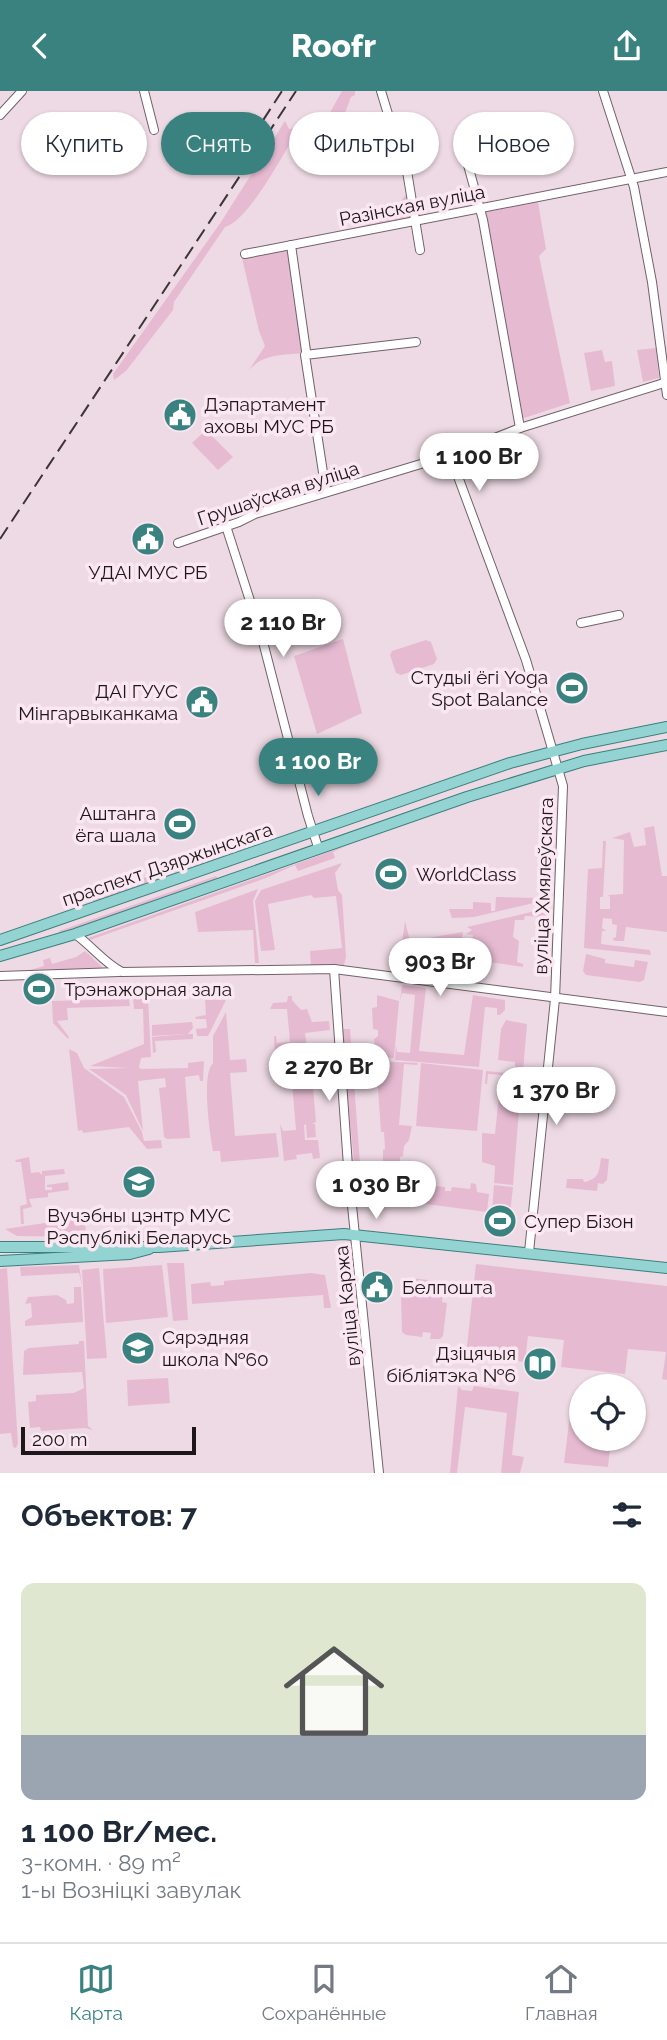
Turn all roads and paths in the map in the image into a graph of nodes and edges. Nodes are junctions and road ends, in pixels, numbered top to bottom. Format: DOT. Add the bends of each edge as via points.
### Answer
graph roads {
  1 [pos="22,91"];
  2 [pos="144,91"];
  3 [pos="381,91"];
  4 [pos="604,91"];
  5 [pos="0,115"];
  6 [pos="154,130"];
  7 [pos="667,172"];
  8 [pos="470,175"];
  9 [pos="632,179"];
  10 [pos="479,208"];
  11 [pos="416,220"];
  12 [pos="291,245"];
  13 [pos="421,250"];
  14 [pos="245,254"];
  15 [pos="416,342"];
  16 [pos="305,353"];
  17 [pos="666,382"];
  18 [pos="667,395"];
  19 [pos="520,428"];
  20 [pos="450,454"];
  21 [pos="326,492"];
  22 [pos="226,526"];
  23 [pos="178,543"];
  24 [pos="619,615"];
  25 [pos="581,623"];
  26 [pos="667,727"];
  27 [pos="667,745"];
  28 [pos="554,751"];
  29 [pos="558,768"];
  30 [pos="313,832"];
  31 [pos="318,847"];
  32 [pos="75,934"];
  33 [pos="0,940"];
  34 [pos="0,956"];
  35 [pos="106,963"];
  36 [pos="334,969"];
  37 [pos="122,972"];
  38 [pos="102,973"];
  39 [pos="0,977"];
  40 [pos="555,999"];
  41 [pos="667,1012"];
  42 [pos="355,1234"];
  43 [pos="159,1247"];
  44 [pos="0,1248"];
  45 [pos="529,1252"];
  46 [pos="0,1261"];
  47 [pos="667,1268"];
  48 [pos="379,1473"];
  1 -- 5 [label="street"];
  2 -- 6 [label="street"];
  3 -- 11 [label="street" via="404,153"];
  4 -- 9 [label="street"];
  7 -- 9 [label="street, Разінская вуліца"];
  8 -- 10 [label="street"];
  9 -- 10 [label="street, Разінская вуліца"];
  9 -- 17 [label="street"];
  10 -- 11 [label="street, Разінская вуліца"];
  10 -- 19 [label="street"];
  11 -- 12 [label="street, Разінская вуліца"];
  11 -- 13 [label="street"];
  12 -- 14 [label="street, Разінская вуліца"];
  12 -- 16 [label="street"];
  15 -- 16 [label="street"];
  16 -- 21 [label="street"];
  17 -- 18 [label="street"];
  17 -- 19 [label="street, Грушаўская вуліца"];
  19 -- 20 [label="street, Грушаўская вуліца"];
  20 -- 21 [label="street, Грушаўская вуліца"];
  20 -- 28 [label="street, вуліца Хмялеўскага" via="526,660"];
  21 -- 22 [label="street, Грушаўская вуліца"];
  22 -- 23 [label="street, Грушаўская вуліца"];
  22 -- 30 [label="street" via="262,638"];
  24 -- 25 [label="street"];
  26 -- 28 [label="main road, праспект Дзяржынскага"];
  27 -- 29 [label="main road, праспект Дзяржынскага"];
  28 -- 29 [label="street, вуліца Хмялеўскага"];
  28 -- 30 [label="main road, праспект Дзяржынскага"];
  29 -- 31 [label="main road, праспект Дзяржынскага"];
  29 -- 40 [label="street, вуліца Хмялеўскага" via="563,786"];
  30 -- 31 [label="street"];
  30 -- 33 [label="main road, праспект Дзяржынскага"];
  31 -- 32 [label="main road, праспект Дзяржынскага"];
  32 -- 34 [label="main road, праспект Дзяржынскага"];
  32 -- 35 [label="street"];
  35 -- 37 [label="street"];
  35 -- 38 [label="street"];
  36 -- 37 [label="street"];
  36 -- 40 [label="street"];
  36 -- 42 [label="street, вуліца Каржа"];
  37 -- 38 [label="street"];
  38 -- 39 [label="street"];
  40 -- 41 [label="street"];
  40 -- 45 [label="street, вуліца Хмялеўскага"];
  42 -- 43 [label="main road"];
  42 -- 45 [label="main road"];
  42 -- 48 [label="street, вуліца Каржа"];
  43 -- 44 [label="main road"];
  43 -- 46 [label="main road" via="130,1254"];
  45 -- 47 [label="main road"];
}
